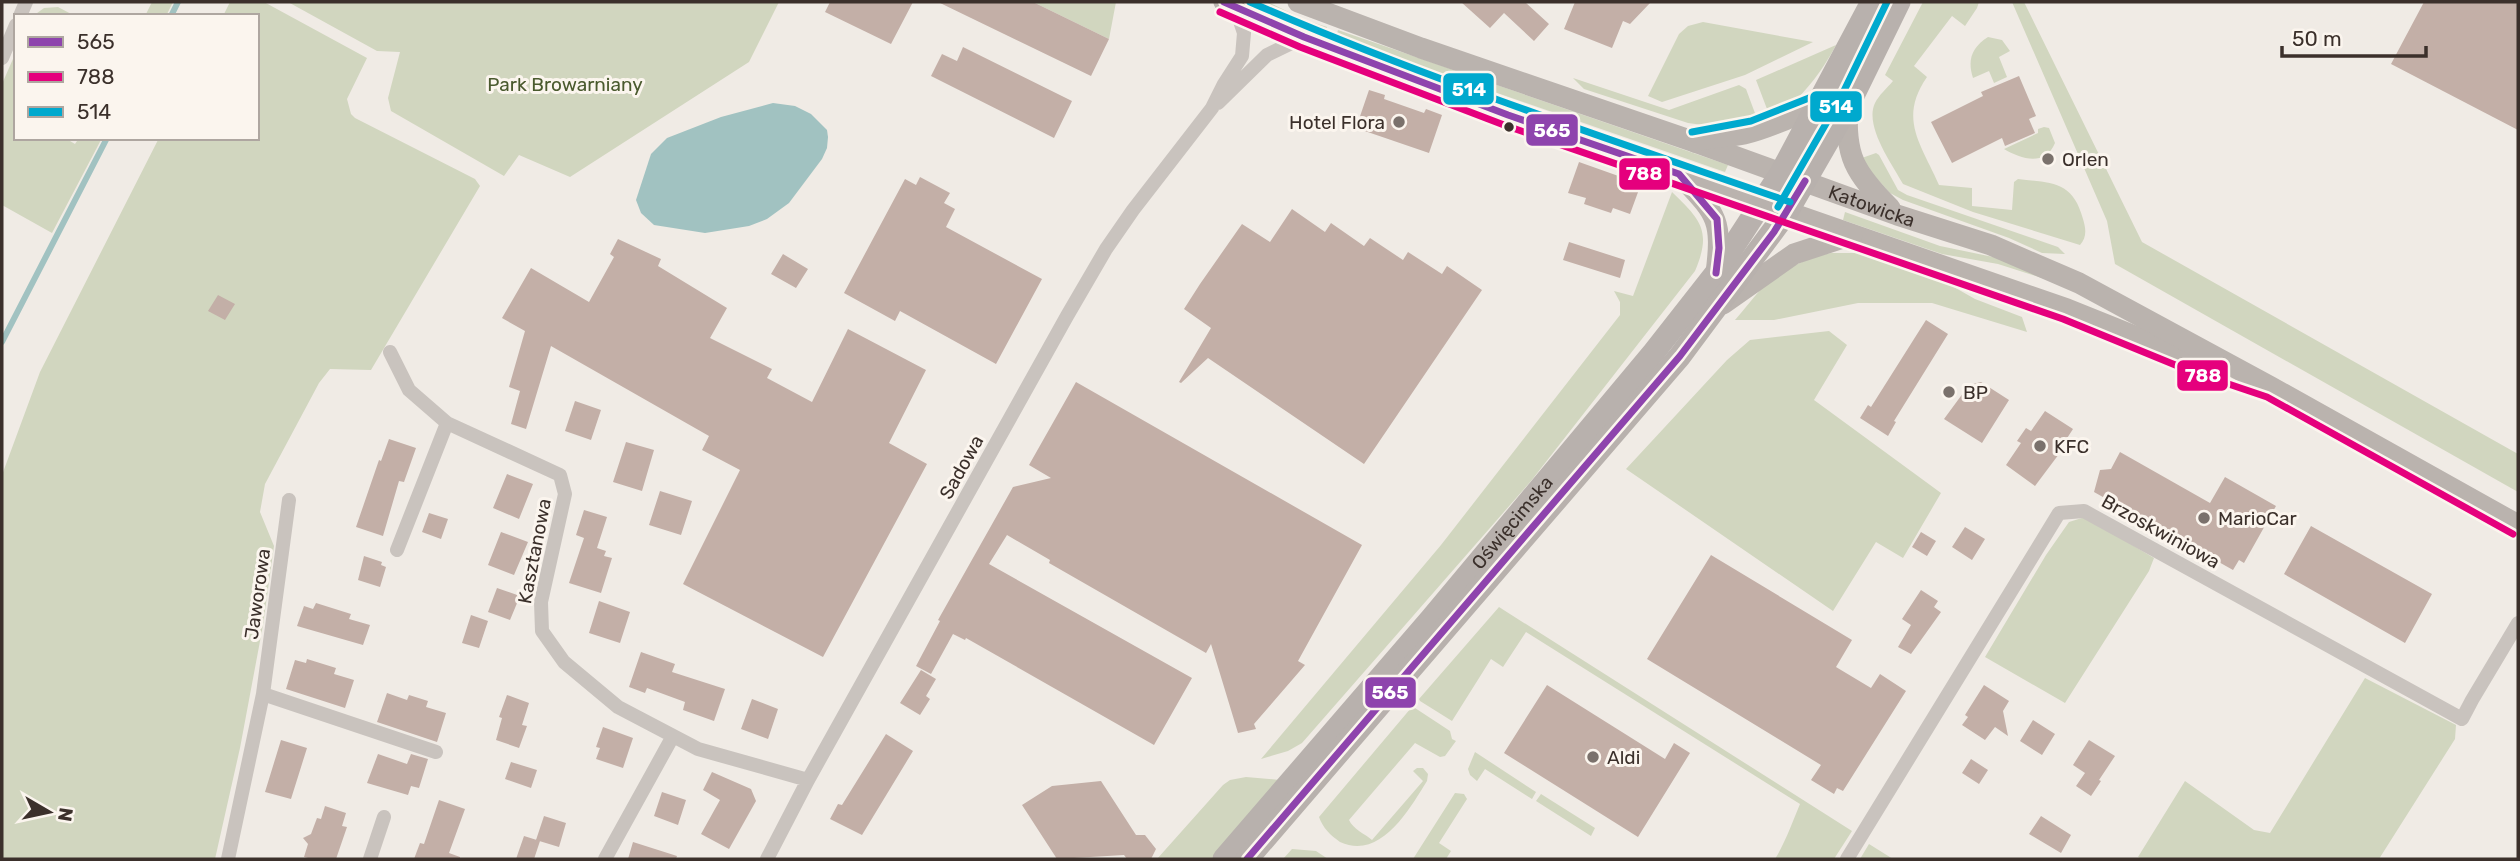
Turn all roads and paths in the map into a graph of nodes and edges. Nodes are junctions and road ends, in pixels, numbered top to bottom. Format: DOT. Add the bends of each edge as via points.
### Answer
graph roads {
  1 [pos="1298,2"];
  2 [pos="1872,2"];
  3 [pos="1899,2"];
  4 [pos="1228,4"];
  5 [pos="14,30"];
  6 [pos="1304,37"];
  7 [pos="2,58"];
  8 [pos="1818,106"];
  9 [pos="1848,106"];
  10 [pos="1212,108"];
  11 [pos="1695,142"];
  12 [pos="1781,173"];
  13 [pos="1679,174"];
  14 [pos="1805,181"];
  15 [pos="1762,203"];
  16 [pos="1787,212"];
  17 [pos="1897,215"];
  18 [pos="1853,236"];
  19 [pos="1716,273"];
  20 [pos="1716,310"];
  21 [pos="390,352"];
  22 [pos="2271,387"];
  23 [pos="447,423"];
  24 [pos="289,500"];
  25 [pos="2518,525"];
  26 [pos="397,550"];
  27 [pos="2518,623"];
  28 [pos="263,694"];
  29 [pos="673,736"];
  30 [pos="436,752"];
  31 [pos="808,780"];
  32 [pos="384,817"];
  33 [pos="228,859"];
  34 [pos="370,859"];
  35 [pos="605,859"];
  36 [pos="767,859"];
  37 [pos="1224,859"];
  38 [pos="1247,859"];
  39 [pos="1847,859"];
  1 -- 11 [label="main road, Katowicka"];
  2 -- 8 [label="main road, Oświęcimska"];
  3 -- 9 [label="main road, Oświęcimska"];
  4 -- 6 [label="main road, Katowicka"];
  4 -- 10 [label="street, Sadowa" via="1239,18 1245,45"];
  5 -- 7 [label="street"];
  6 -- 10 [label="street, Sadowa" via="1267,55"];
  6 -- 13 [label="main road, Katowicka"];
  8 -- 11 [label="main road" via="1768,128"];
  8 -- 12 [label="main road, Oświęcimska"];
  9 -- 14 [label="main road, Oświęcimska"];
  9 -- 17 [label="main road" via="1851,158 1872,190"];
  10 -- 31 [label="street, Sadowa" via="1106,249"];
  11 -- 12 [label="main road, Katowicka"];
  12 -- 14 [label="main road, Katowicka"];
  12 -- 15 [label="main road, Oświęcimska"];
  13 -- 15 [label="main road, Katowicka"];
  13 -- 19 [label="main road" via="1717,219"];
  14 -- 16 [label="main road, Oświęcimska"];
  14 -- 17 [label="main road, Katowicka"];
  15 -- 16 [label="main road, Katowicka"];
  15 -- 19 [label="main road, Oświęcimska"];
  16 -- 18 [label="main road, Katowicka"];
  16 -- 20 [label="main road, Oświęcimska"];
  17 -- 22 [label="main road, Katowicka" via="1991,245 2079,283"];
  18 -- 20 [label="main road" via="1794,254"];
  18 -- 22 [label="main road, Katowicka" via="2067,309 2194,362"];
  19 -- 37 [label="main road, Oświęcimska" via="1439,609"];
  20 -- 38 [label="main road, Oświęcimska"];
  21 -- 23 [label="street, Kasztanowa" via="409,390"];
  22 -- 25 [label="main road, Katowicka"];
  23 -- 26 [label="street"];
  23 -- 29 [label="street, Kasztanowa" via="560,475 565,494 541,603 542,631 564,662 618,707"];
  24 -- 28 [label="street, Jaworowa"];
  27 -- 39 [label="street, Brzoskwiniowa" via="2462,719 2084,511 2059,513"];
  28 -- 30 [label="street"];
  28 -- 33 [label="street, Jaworowa"];
  29 -- 31 [label="street, Kasztanowa" via="698,749"];
  29 -- 35 [label="street"];
  31 -- 36 [label="street, Sadowa"];
  32 -- 34 [label="street"];
}
